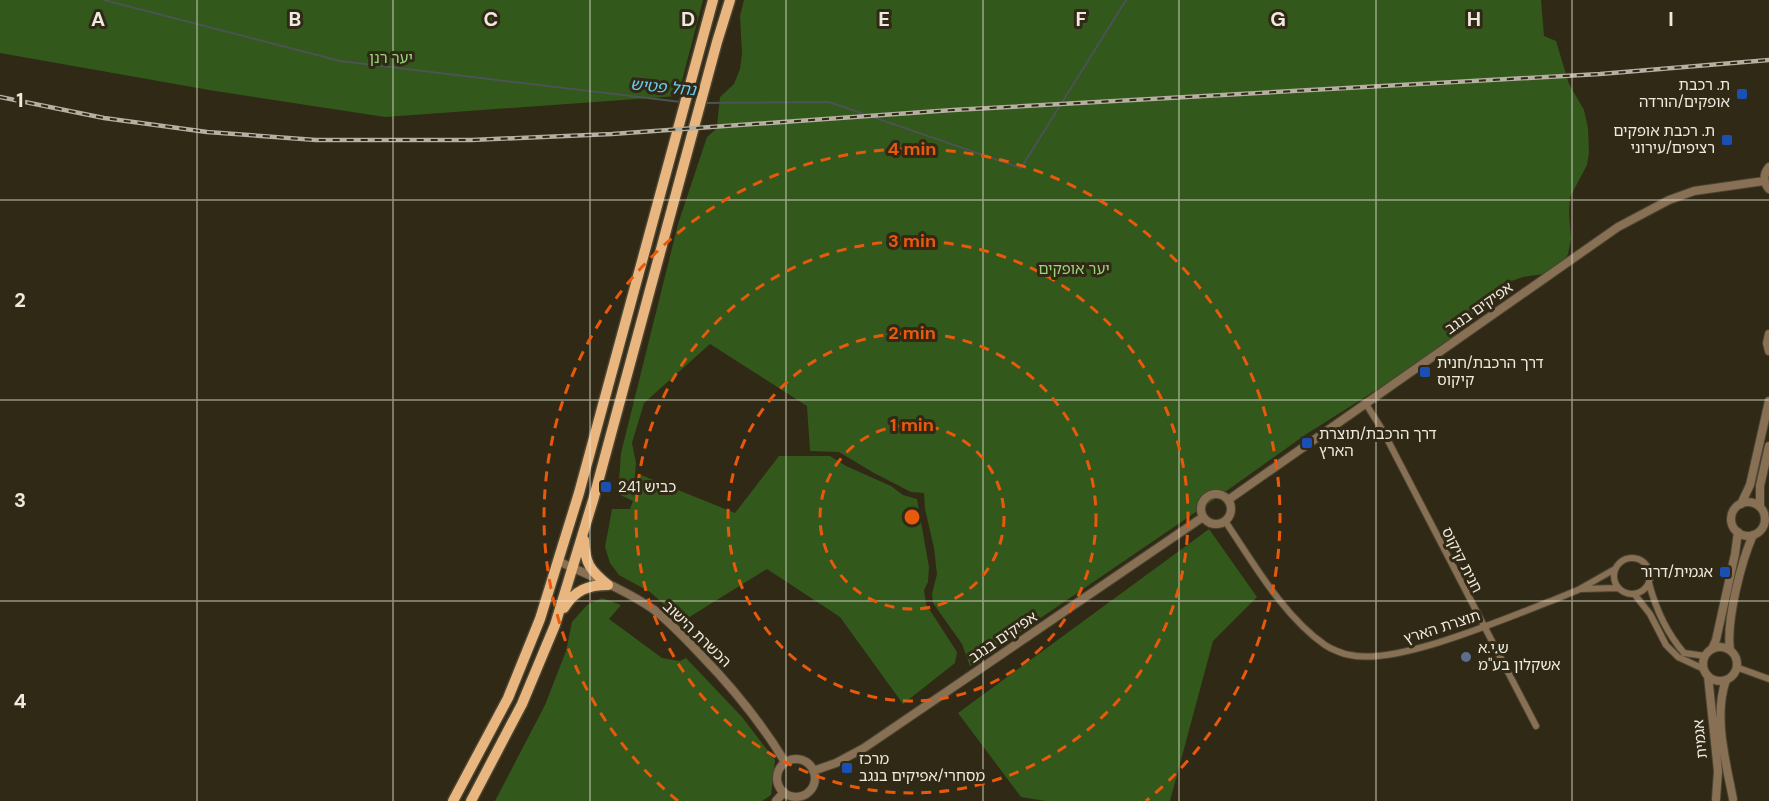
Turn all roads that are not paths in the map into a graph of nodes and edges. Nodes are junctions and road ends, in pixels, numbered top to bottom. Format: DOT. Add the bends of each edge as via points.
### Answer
graph roads {
  1 [pos="713,0"];
  2 [pos="730,0"];
  3 [pos="1769,167"];
  4 [pos="1767,185"];
  5 [pos="1769,334"];
  6 [pos="1769,351"];
  7 [pos="1769,401"];
  8 [pos="1366,404"];
  9 [pos="1769,446"];
  10 [pos="1228,500"];
  11 [pos="1741,504"];
  12 [pos="1760,507"];
  13 [pos="1203,517"];
  14 [pos="1767,520"];
  15 [pos="1225,521"];
  16 [pos="584,532"];
  17 [pos="1738,532"];
  18 [pos="1753,535"];
  19 [pos="558,561"];
  20 [pos="573,568"];
  21 [pos="1616,569"];
  22 [pos="1649,583"];
  23 [pos="608,585"];
  24 [pos="1618,588"];
  25 [pos="1578,590"];
  26 [pos="1635,595"];
  27 [pos="557,618"];
  28 [pos="1483,626"];
  29 [pos="1712,649"];
  30 [pos="1730,650"];
  31 [pos="1705,657"];
  32 [pos="1736,667"];
  33 [pos="1706,673"];
  34 [pos="1726,680"];
  35 [pos="1769,680"];
  36 [pos="1536,726"];
  37 [pos="785,762"];
  38 [pos="813,771"];
  39 [pos="783,792"];
  40 [pos="1715,800"];
  41 [pos="1734,800"];
  42 [pos="453,801"];
  43 [pos="471,801"];
  44 [pos="776,801"];
  1 -- 19 [label="main road"];
  2 -- 16 [label="main road"];
  3 -- 4 [label="street" via="1764,176"];
  4 -- 8 [label="street, אפיקים בנגב" via="1694,191 1618,227"];
  5 -- 6 [label="street"];
  7 -- 11 [label="street" via="1750,485"];
  8 -- 10 [label="street, אפיקים בנגב"];
  8 -- 28 [label="street, חנית קיקוס"];
  9 -- 12 [label="street" via="1760,486"];
  10 -- 13 [label="street" via="1215,494 1205,498 1201,507"];
  10 -- 15 [label="street" via="1230,514"];
  11 -- 12 [label="street" via="1753,502"];
  11 -- 17 [label="street" via="1732,515"];
  12 -- 14 [label="street"];
  13 -- 15 [label="street" via="1213,524"];
  13 -- 38 [label="street, אפיקים בנגב" via="864,748"];
  14 -- 18 [label="street"];
  15 -- 28 [label="street, תוצרת הארץ" via="1295,619 1326,645 1350,656 1406,652"];
  16 -- 20 [label="main road"];
  16 -- 23 [label="main road" via="589,567"];
  17 -- 18 [label="street"];
  17 -- 29 [label="street"];
  18 -- 30 [label="street" via="1744,556 1729,627"];
  19 -- 20 [label="street, הכשרת הישוב"];
  19 -- 42 [label="main road" via="520,669"];
  20 -- 23 [label="street, הכשרת הישוב"];
  20 -- 27 [label="main road"];
  21 -- 22 [label="street" via="1626,559 1638,559 1647,566"];
  21 -- 24 [label="street" via="1613,577"];
  21 -- 25 [label="street, תוצרת הארץ"];
  22 -- 26 [label="street"];
  22 -- 31 [label="street" via="1656,609 1673,641 1684,653"];
  23 -- 27 [label="main road" via="592,585 576,593"];
  23 -- 37 [label="street, הכשרת הישוב" via="654,610 678,631 750,710"];
  24 -- 25 [label="street, תוצרת הארץ"];
  24 -- 26 [label="street"];
  25 -- 28 [label="street, תוצרת הארץ"];
  26 -- 33 [label="street" via="1666,645"];
  27 -- 43 [label="main road" via="522,704"];
  28 -- 36 [label="street, חנית קיקוס"];
  29 -- 30 [label="street"];
  29 -- 31 [label="street"];
  30 -- 32 [label="street"];
  31 -- 33 [label="street"];
  32 -- 34 [label="street"];
  32 -- 35 [label="street"];
  33 -- 34 [label="street" via="1718,681"];
  33 -- 40 [label="street, אגמית" via="1718,771"];
  34 -- 41 [label="street, אגמית" via="1721,716"];
  37 -- 38 [label="street" via="800,760"];
  37 -- 39 [label="street" via="777,778"];
  38 -- 39 [label="street" via="814,782 806,794 796,797"];
  39 -- 44 [label="street"];
  40 -- 41 [label="street" via="1723,796"];
}
